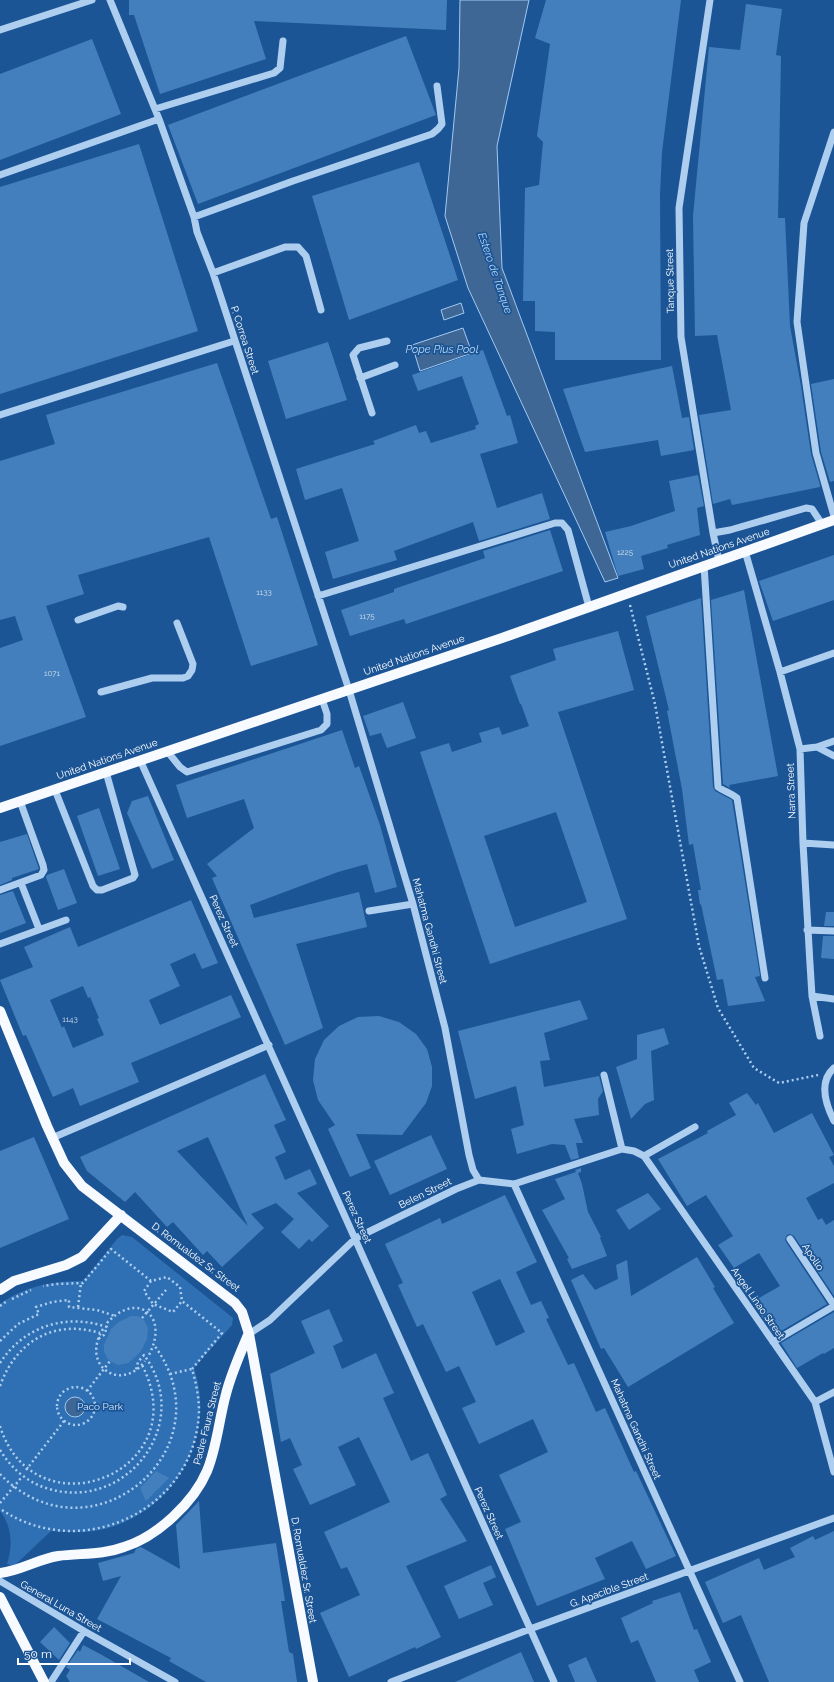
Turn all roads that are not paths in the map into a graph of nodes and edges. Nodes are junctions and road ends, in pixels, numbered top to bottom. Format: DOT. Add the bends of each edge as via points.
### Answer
graph roads {
  1 [pos="92,0"];
  2 [pos="110,0"];
  3 [pos="710,0"];
  4 [pos="0,30"];
  5 [pos="283,42"];
  6 [pos="436,86"];
  7 [pos="155,109"];
  8 [pos="159,119"];
  9 [pos="834,132"];
  10 [pos="0,175"];
  11 [pos="194,218"];
  12 [pos="213,274"];
  13 [pos="321,310"];
  14 [pos="234,341"];
  15 [pos="387,341"];
  16 [pos="395,365"];
  17 [pos="360,378"];
  18 [pos="372,413"];
  19 [pos="0,415"];
  20 [pos="834,516"];
  21 [pos="834,520"];
  22 [pos="822,524"];
  23 [pos="713,533"];
  24 [pos="745,551"];
  25 [pos="719,560"];
  26 [pos="704,566"];
  27 [pos="318,596"];
  28 [pos="123,607"];
  29 [pos="589,607"];
  30 [pos="78,620"];
  31 [pos="177,624"];
  32 [pos="834,653"];
  33 [pos="780,672"];
  34 [pos="349,690"];
  35 [pos="101,692"];
  36 [pos="322,699"];
  37 [pos="834,741"];
  38 [pos="817,748"];
  39 [pos="800,749"];
  40 [pos="167,751"];
  41 [pos="834,756"];
  42 [pos="140,760"];
  43 [pos="106,772"];
  44 [pos="55,790"];
  45 [pos="20,801"];
  46 [pos="0,808"];
  47 [pos="803,842"];
  48 [pos="834,845"];
  49 [pos="21,883"];
  50 [pos="0,890"];
  51 [pos="413,904"];
  52 [pos="369,911"];
  53 [pos="66,920"];
  54 [pos="39,929"];
  55 [pos="808,930"];
  56 [pos="834,931"];
  57 [pos="0,944"];
  58 [pos="765,978"];
  59 [pos="812,996"];
  60 [pos="834,999"];
  61 [pos="0,1011"];
  62 [pos="820,1036"];
  63 [pos="269,1045"];
  64 [pos="834,1068"];
  65 [pos="604,1075"];
  66 [pos="834,1121"];
  67 [pos="696,1127"];
  68 [pos="52,1138"];
  69 [pos="622,1150"];
  70 [pos="644,1156"];
  71 [pos="480,1180"];
  72 [pos="514,1184"];
  73 [pos="121,1215"];
  74 [pos="356,1238"];
  75 [pos="790,1239"];
  76 [pos="0,1290"];
  77 [pos="834,1306"];
  78 [pos="249,1334"];
  79 [pos="773,1342"];
  80 [pos="834,1392"];
  81 [pos="815,1402"];
  82 [pos="834,1472"];
  83 [pos="834,1518"];
  84 [pos="690,1571"];
  85 [pos="0,1573"];
  86 [pos="0,1581"];
  87 [pos="0,1597"];
  88 [pos="530,1629"];
  89 [pos="84,1631"];
  90 [pos="44,1682"];
  91 [pos="50,1682"];
  92 [pos="175,1682"];
  93 [pos="313,1682"];
  94 [pos="391,1682"];
  95 [pos="554,1682"];
  96 [pos="740,1682"];
  1 -- 4 [label="street"];
  2 -- 7 [label="street, P. Correa Street"];
  3 -- 23 [label="street, Tanque Street" via="679,208 681,337"];
  5 -- 7 [label="street" via="280,68 274,73"];
  6 -- 11 [label="street" via="442,124 432,134"];
  7 -- 8 [label="street, P. Correa Street"];
  8 -- 10 [label="street"];
  8 -- 11 [label="street, P. Correa Street"];
  9 -- 20 [label="street" via="804,224 797,322 816,453"];
  11 -- 12 [label="street, P. Correa Street"];
  12 -- 13 [label="street" via="285,247 298,247 306,256"];
  12 -- 14 [label="street, P. Correa Street"];
  14 -- 19 [label="street"];
  14 -- 27 [label="street, P. Correa Street"];
  15 -- 17 [label="street" via="355,351 353,355"];
  16 -- 17 [label="street"];
  17 -- 18 [label="street"];
  21 -- 22 [label="main road, United Nations Avenue"];
  22 -- 23 [label="street" via="812,509 806,508"];
  22 -- 24 [label="main road, United Nations Avenue"];
  23 -- 25 [label="street, Tanque Street"];
  24 -- 25 [label="main road, United Nations Avenue"];
  24 -- 33 [label="street, Narra Street"];
  25 -- 26 [label="main road, United Nations Avenue"];
  26 -- 29 [label="main road, United Nations Avenue"];
  26 -- 58 [label="street" via="718,786 737,798"];
  27 -- 29 [label="street" via="555,523 562,523 568,530"];
  27 -- 34 [label="street, P. Correa Street"];
  28 -- 30 [label="street" via="118,606"];
  29 -- 34 [label="main road, United Nations Avenue"];
  31 -- 35 [label="street" via="193,664 188,676 152,678"];
  32 -- 33 [label="street"];
  33 -- 39 [label="street, Narra Street"];
  34 -- 36 [label="main road, United Nations Avenue"];
  34 -- 51 [label="street, Mahatma Gandhi Street"];
  36 -- 40 [label="main road, United Nations Avenue"];
  36 -- 40 [label="street" via="327,724 321,730 187,772"];
  37 -- 38 [label="street"];
  38 -- 39 [label="street"];
  38 -- 41 [label="street"];
  39 -- 47 [label="street, Narra Street"];
  40 -- 42 [label="main road, United Nations Avenue"];
  42 -- 43 [label="main road, United Nations Avenue"];
  42 -- 63 [label="street, Perez Street"];
  43 -- 44 [label="main road, United Nations Avenue"];
  43 -- 44 [label="street" via="135,875 102,890 97,890 93,886"];
  44 -- 45 [label="main road, United Nations Avenue"];
  45 -- 46 [label="main road, United Nations Avenue"];
  45 -- 49 [label="street" via="44,870 41,875"];
  47 -- 48 [label="street"];
  47 -- 55 [label="street, Narra Street"];
  49 -- 50 [label="street"];
  49 -- 54 [label="street"];
  51 -- 52 [label="street"];
  51 -- 71 [label="street, Mahatma Gandhi Street" via="445,1028 469,1155 473,1170"];
  53 -- 54 [label="street"];
  54 -- 57 [label="street"];
  55 -- 56 [label="street"];
  55 -- 59 [label="street, Narra Street"];
  59 -- 60 [label="street"];
  59 -- 62 [label="street, Narra Street"];
  61 -- 68 [label="main road, D. Romualdez Sr. Street"];
  63 -- 68 [label="street"];
  63 -- 74 [label="street, Perez Street"];
  64 -- 66 [label="street" via="828,1073 825,1082 826,1105"];
  65 -- 69 [label="street"];
  67 -- 70 [label="street"];
  68 -- 73 [label="main road, D. Romualdez Sr. Street" via="64,1163 82,1186"];
  69 -- 70 [label="street" via="634,1151"];
  69 -- 72 [label="street, Belen Street"];
  70 -- 79 [label="street, Angel Linao Street"];
  71 -- 72 [label="street, Belen Street"];
  71 -- 74 [label="street, Belen Street" via="456,1189"];
  72 -- 84 [label="street, Mahatma Gandhi Street"];
  73 -- 76 [label="main road" via="82,1256 66,1266 14,1281"];
  73 -- 78 [label="main road, D. Romualdez Sr. Street" via="235,1303 242,1312"];
  74 -- 78 [label="street, Belen Street" via="270,1320"];
  74 -- 88 [label="street, Perez Street"];
  75 -- 77 [label="street, Apollo"];
  77 -- 79 [label="street"];
  78 -- 85 [label="main road, Padre Faura Street" via="230,1380 207,1472 190,1500 169,1521 148,1536 125,1547 97,1554 57,1556"];
  78 -- 93 [label="main road, D. Romualdez Sr. Street"];
  79 -- 81 [label="street, Angel Linao Street"];
  80 -- 81 [label="street"];
  81 -- 82 [label="street, Angel Linao Street"];
  83 -- 84 [label="street, G. Apacible Street"];
  84 -- 88 [label="street, G. Apacible Street"];
  84 -- 96 [label="street, Mahatma Gandhi Street"];
  86 -- 89 [label="street, General Luna Street"];
  87 -- 90 [label="main road"];
  88 -- 94 [label="street, G. Apacible Street"];
  88 -- 95 [label="street, Perez Street"];
  89 -- 91 [label="street"];
  89 -- 92 [label="street, General Luna Street"];
}
